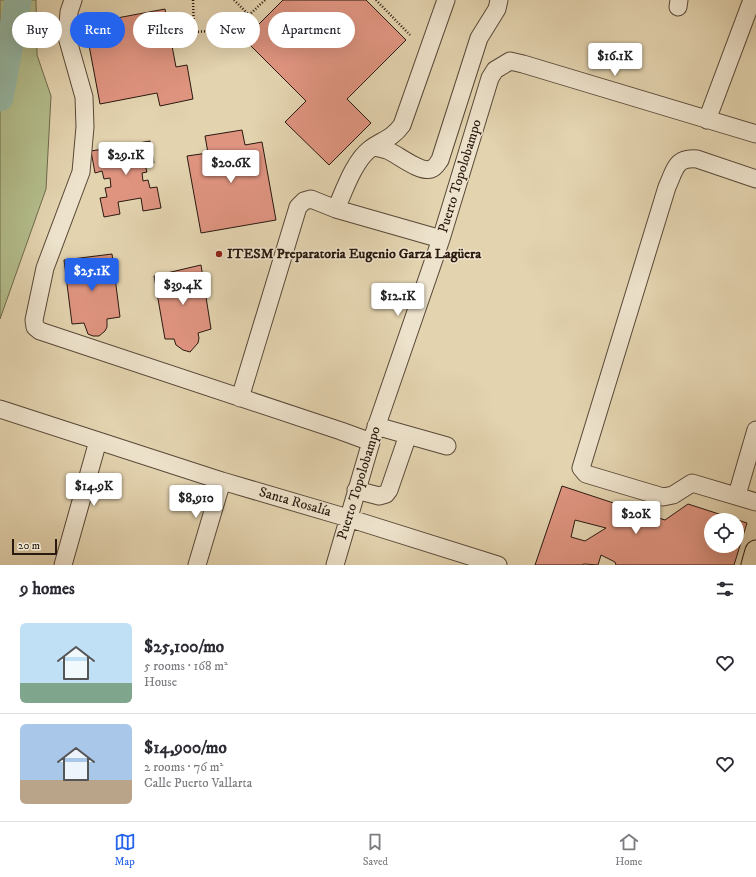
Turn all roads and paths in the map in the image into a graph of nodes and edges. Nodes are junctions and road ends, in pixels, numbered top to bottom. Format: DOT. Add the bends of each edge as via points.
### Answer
graph roads {
  1 [pos="73,0"];
  2 [pos="194,0"];
  3 [pos="234,0"];
  4 [pos="265,0"];
  5 [pos="376,0"];
  6 [pos="446,0"];
  7 [pos="499,0"];
  8 [pos="752,0"];
  9 [pos="246,12"];
  10 [pos="252,12"];
  11 [pos="206,31"];
  12 [pos="410,35"];
  13 [pos="708,120"];
  14 [pos="756,134"];
  15 [pos="375,147"];
  16 [pos="756,179"];
  17 [pos="336,209"];
  18 [pos="441,239"];
  19 [pos="240,398"];
  20 [pos="0,410"];
  21 [pos="376,426"];
  22 [pos="756,430"];
  23 [pos="408,435"];
  24 [pos="98,441"];
  25 [pos="371,442"];
  26 [pos="447,446"];
  27 [pos="222,481"];
  28 [pos="356,490"];
  29 [pos="737,495"];
  30 [pos="756,502"];
  31 [pos="348,518"];
  32 [pos="756,551"];
  33 [pos="477,562"];
  34 [pos="63,565"];
  35 [pos="197,565"];
  36 [pos="335,565"];
  37 [pos="498,565"];
  38 [pos="752,565"];
  1 -- 19 [label="street" via="69,12 67,37 84,97 85,127 80,172 45,268 34,320 35,327 40,331"];
  2 -- 11 [label="path" via="194,32"];
  3 -- 9 [label="path"];
  4 -- 10 [label="path"];
  5 -- 12 [label="path"];
  6 -- 15 [label="street" via="402,125 396,134"];
  7 -- 15 [label="street" via="497,9 479,38 436,166 426,170 388,150"];
  8 -- 13 [label="street"];
  13 -- 14 [label="street, Puerto Topolobampo"];
  13 -- 18 [label="street, Puerto Topolobampo" via="510,61 495,70 490,78"];
  15 -- 17 [label="street" via="369,150 350,176"];
  16 -- 29 [label="street" via="697,160 681,161 677,166 667,187 581,468 586,474 663,497 673,495 692,483"];
  17 -- 18 [label="street"];
  17 -- 19 [label="street" via="311,199 298,207"];
  18 -- 21 [label="street, Puerto Topolobampo"];
  19 -- 25 [label="street"];
  20 -- 24 [label="street, Santa Rosalía"];
  21 -- 23 [label="street"];
  21 -- 25 [label="street, Puerto Topolobampo"];
  22 -- 29 [label="street"];
  23 -- 26 [label="street"];
  23 -- 28 [label="street" via="386,494 380,496"];
  24 -- 27 [label="street, Santa Rosalía"];
  24 -- 34 [label="street"];
  25 -- 28 [label="street, Puerto Topolobampo"];
  27 -- 31 [label="street, Santa Rosalía"];
  27 -- 35 [label="street"];
  28 -- 31 [label="street, Puerto Topolobampo"];
  29 -- 30 [label="street"];
  31 -- 33 [label="street, Santa Rosalía"];
  31 -- 36 [label="street, Puerto Topolobampo"];
  32 -- 38 [label="main road"];
  33 -- 37 [label="street, Santa Rosalía"];
}
